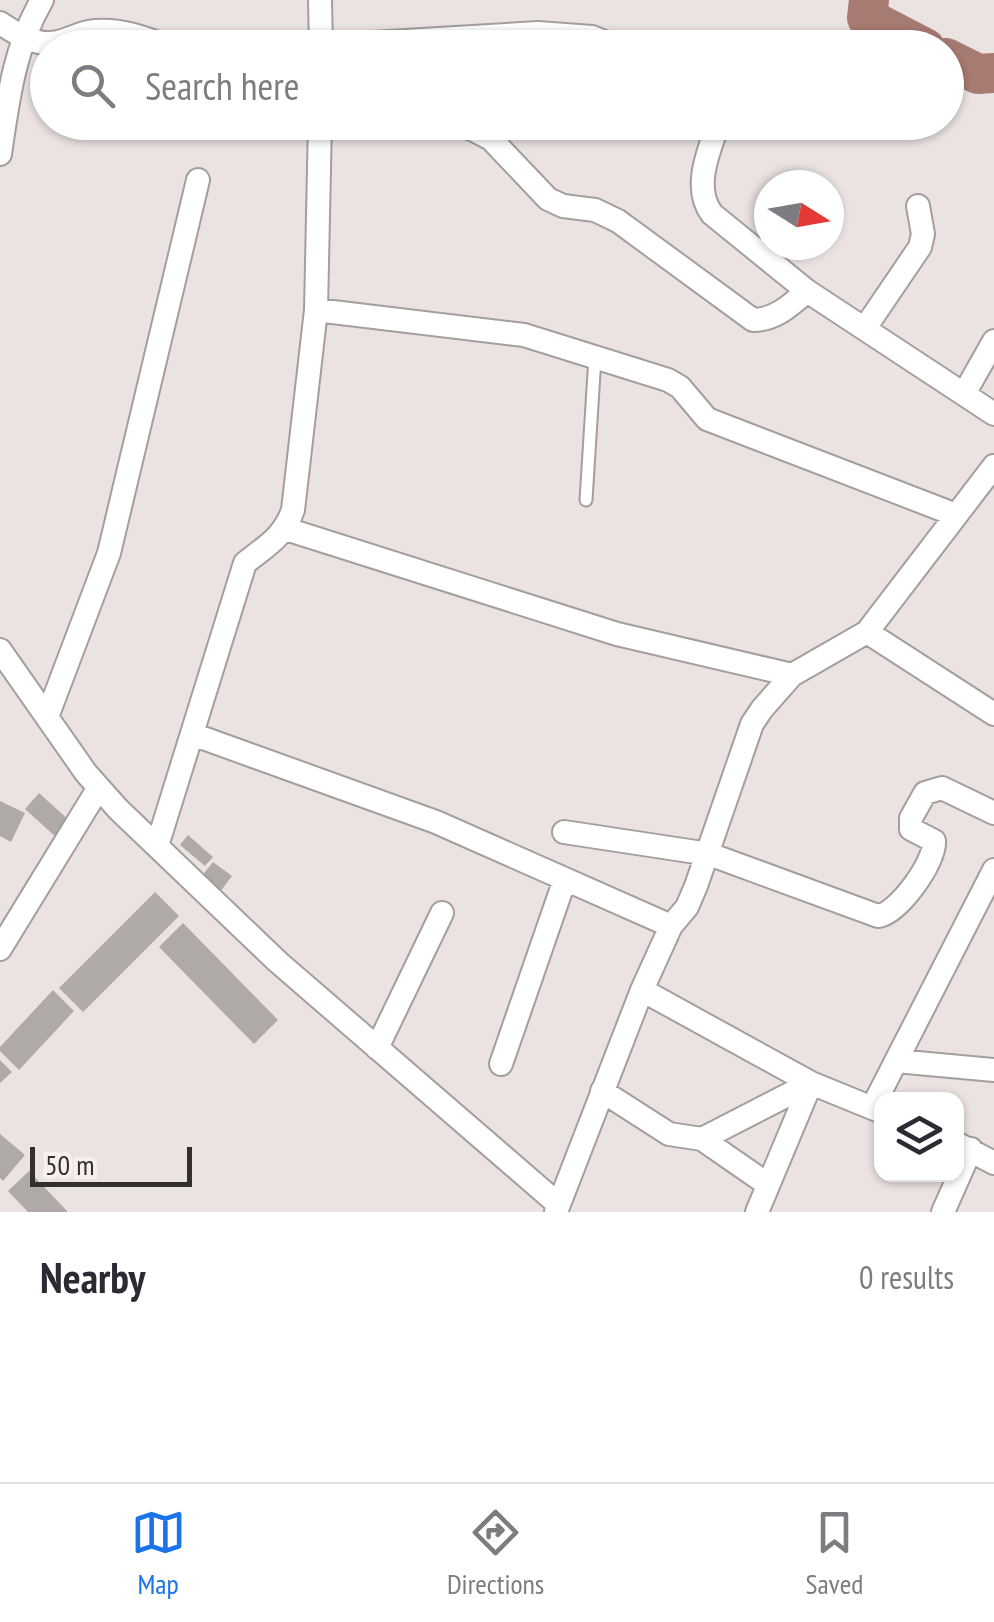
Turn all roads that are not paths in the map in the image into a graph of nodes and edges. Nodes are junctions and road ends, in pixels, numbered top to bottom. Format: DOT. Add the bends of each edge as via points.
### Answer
graph roads {
  1 [pos="42,0"];
  2 [pos="320,0"];
  3 [pos="0,23"];
  4 [pos="321,30"];
  5 [pos="22,38"];
  6 [pos="30,39"];
  7 [pos="5,85"];
  8 [pos="320,140"];
  9 [pos="493,140"];
  10 [pos="713,140"];
  11 [pos="0,154"];
  12 [pos="198,180"];
  13 [pos="918,206"];
  14 [pos="808,291"];
  15 [pos="316,310"];
  16 [pos="865,328"];
  17 [pos="994,341"];
  18 [pos="596,357"];
  19 [pos="964,394"];
  20 [pos="994,414"];
  21 [pos="994,466"];
  22 [pos="586,500"];
  23 [pos="956,515"];
  24 [pos="286,529"];
  25 [pos="868,632"];
  26 [pos="0,650"];
  27 [pos="792,675"];
  28 [pos="994,714"];
  29 [pos="47,717"];
  30 [pos="192,734"];
  31 [pos="98,789"];
  32 [pos="994,813"];
  33 [pos="564,832"];
  34 [pos="156,846"];
  35 [pos="708,854"];
  36 [pos="994,870"];
  37 [pos="566,879"];
  38 [pos="442,913"];
  39 [pos="671,926"];
  40 [pos="0,950"];
  41 [pos="642,990"];
  42 [pos="377,1048"];
  43 [pos="896,1061"];
  44 [pos="501,1064"];
  45 [pos="994,1070"];
  46 [pos="811,1083"];
  47 [pos="602,1091"];
  48 [pos="884,1092"];
  49 [pos="874,1109"];
  50 [pos="702,1139"];
  51 [pos="964,1146"];
  52 [pos="994,1162"];
  53 [pos="953,1182"];
  54 [pos="767,1184"];
  55 [pos="557,1208"];
  56 [pos="757,1212"];
  57 [pos="943,1212"];
  1 -- 5 [label="street"];
  2 -- 4 [label="street"];
  3 -- 5 [label="street"];
  5 -- 6 [label="street"];
  5 -- 7 [label="street"];
  7 -- 11 [label="street"];
  8 -- 15 [label="street"];
  9 -- 14 [label="street" via="548,199 618,221 753,320 766,320"];
  10 -- 14 [label="street" via="704,164 705,205"];
  12 -- 29 [label="street" via="109,553"];
  13 -- 16 [label="street" via="920,247"];
  14 -- 16 [label="street"];
  15 -- 18 [label="street" via="524,335"];
  15 -- 24 [label="street"];
  16 -- 19 [label="street"];
  17 -- 19 [label="street"];
  18 -- 22 [label="lane"];
  18 -- 23 [label="street" via="668,380 707,419"];
  19 -- 20 [label="street"];
  21 -- 23 [label="street"];
  23 -- 25 [label="street"];
  24 -- 27 [label="street" via="617,634"];
  24 -- 30 [label="street" via="244,564"];
  25 -- 27 [label="street"];
  25 -- 28 [label="street"];
  26 -- 29 [label="street"];
  27 -- 35 [label="street" via="752,724"];
  29 -- 31 [label="street"];
  30 -- 34 [label="street"];
  30 -- 37 [label="street" via="436,822"];
  31 -- 34 [label="street"];
  31 -- 40 [label="street"];
  32 -- 35 [label="street" via="942,788 926,793 911,829 934,841 934,856 888,915"];
  33 -- 35 [label="street"];
  34 -- 42 [label="street"];
  35 -- 39 [label="street"];
  36 -- 43 [label="street"];
  37 -- 39 [label="street"];
  37 -- 44 [label="street"];
  38 -- 42 [label="street"];
  39 -- 41 [label="street"];
  41 -- 46 [label="street"];
  41 -- 47 [label="street"];
  42 -- 55 [label="street"];
  43 -- 45 [label="street"];
  43 -- 48 [label="street"];
  46 -- 49 [label="street"];
  46 -- 50 [label="street"];
  46 -- 54 [label="street"];
  47 -- 50 [label="street" via="669,1134"];
  47 -- 55 [label="street"];
  50 -- 54 [label="street"];
  51 -- 52 [label="street"];
  53 -- 57 [label="street"];
  54 -- 56 [label="street"];
}
